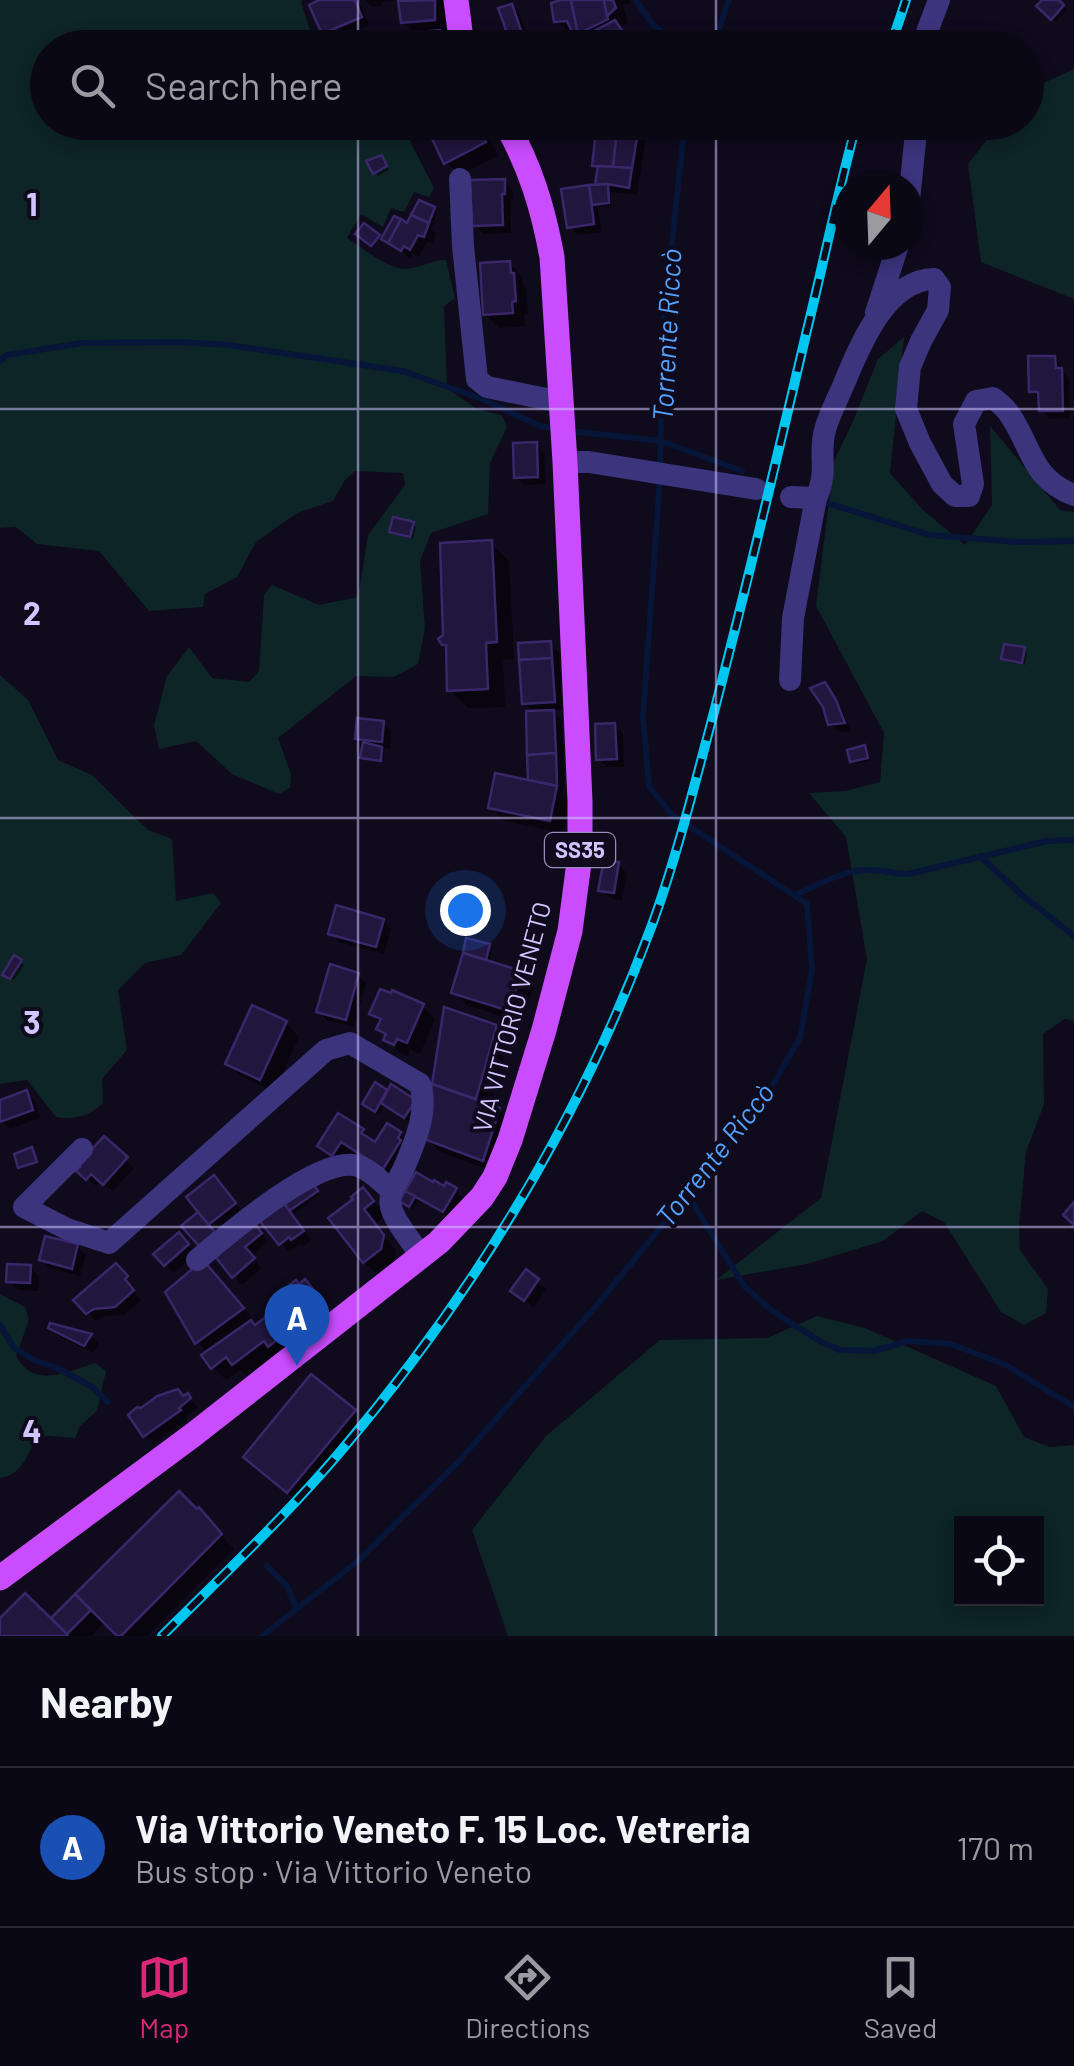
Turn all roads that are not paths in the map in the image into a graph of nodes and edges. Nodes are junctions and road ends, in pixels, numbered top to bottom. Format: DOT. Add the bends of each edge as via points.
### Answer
graph roads {
  1 [pos="456,0"];
  2 [pos="939,0"];
  3 [pos="460,30"];
  4 [pos="928,30"];
  5 [pos="514,140"];
  6 [pos="914,140"];
  7 [pos="912,170"];
  8 [pos="460,179"];
  9 [pos="893,260"];
  10 [pos="874,319"];
  11 [pos="561,402"];
  12 [pos="577,462"];
  13 [pos="756,489"];
  14 [pos="1074,495"];
  15 [pos="791,497"];
  16 [pos="816,498"];
  17 [pos="790,680"];
  18 [pos="82,1149"];
  19 [pos="392,1191"];
  20 [pos="420,1256"];
  21 [pos="197,1260"];
  22 [pos="0,1578"];
  1 -- 3 [label="main road"];
  2 -- 4 [label="street"];
  5 -- 11 [label="main road, VIA VITTORIO VENETO / SS35" via="547,228"];
  6 -- 7 [label="street"];
  8 -- 11 [label="street" via="477,379"];
  9 -- 10 [label="street"];
  10 -- 14 [label="street" via="922,280 934,279 940,287 938,310 910,368 906,409 942,484 955,496 969,496 973,484 964,424 976,401 993,398 1009,412 1036,468"];
  10 -- 16 [label="street" via="824,433 824,482"];
  11 -- 12 [label="main road, VIA VITTORIO VENETO / SS35"];
  12 -- 13 [label="street"];
  12 -- 20 [label="main road, VIA VITTORIO VENETO / SS35" via="580,855 570,931 495,1177 454,1229"];
  15 -- 16 [label="street"];
  16 -- 17 [label="street" via="793,618"];
  18 -- 19 [label="street" via="24,1207 109,1243 326,1050 350,1043 420,1084 424,1095 421,1122"];
  19 -- 20 [label="street" via="391,1208"];
  19 -- 21 [label="street" via="356,1164 326,1168 256,1210"];
  20 -- 22 [label="main road, VIA VITTORIO VENETO / SS35"];
}
